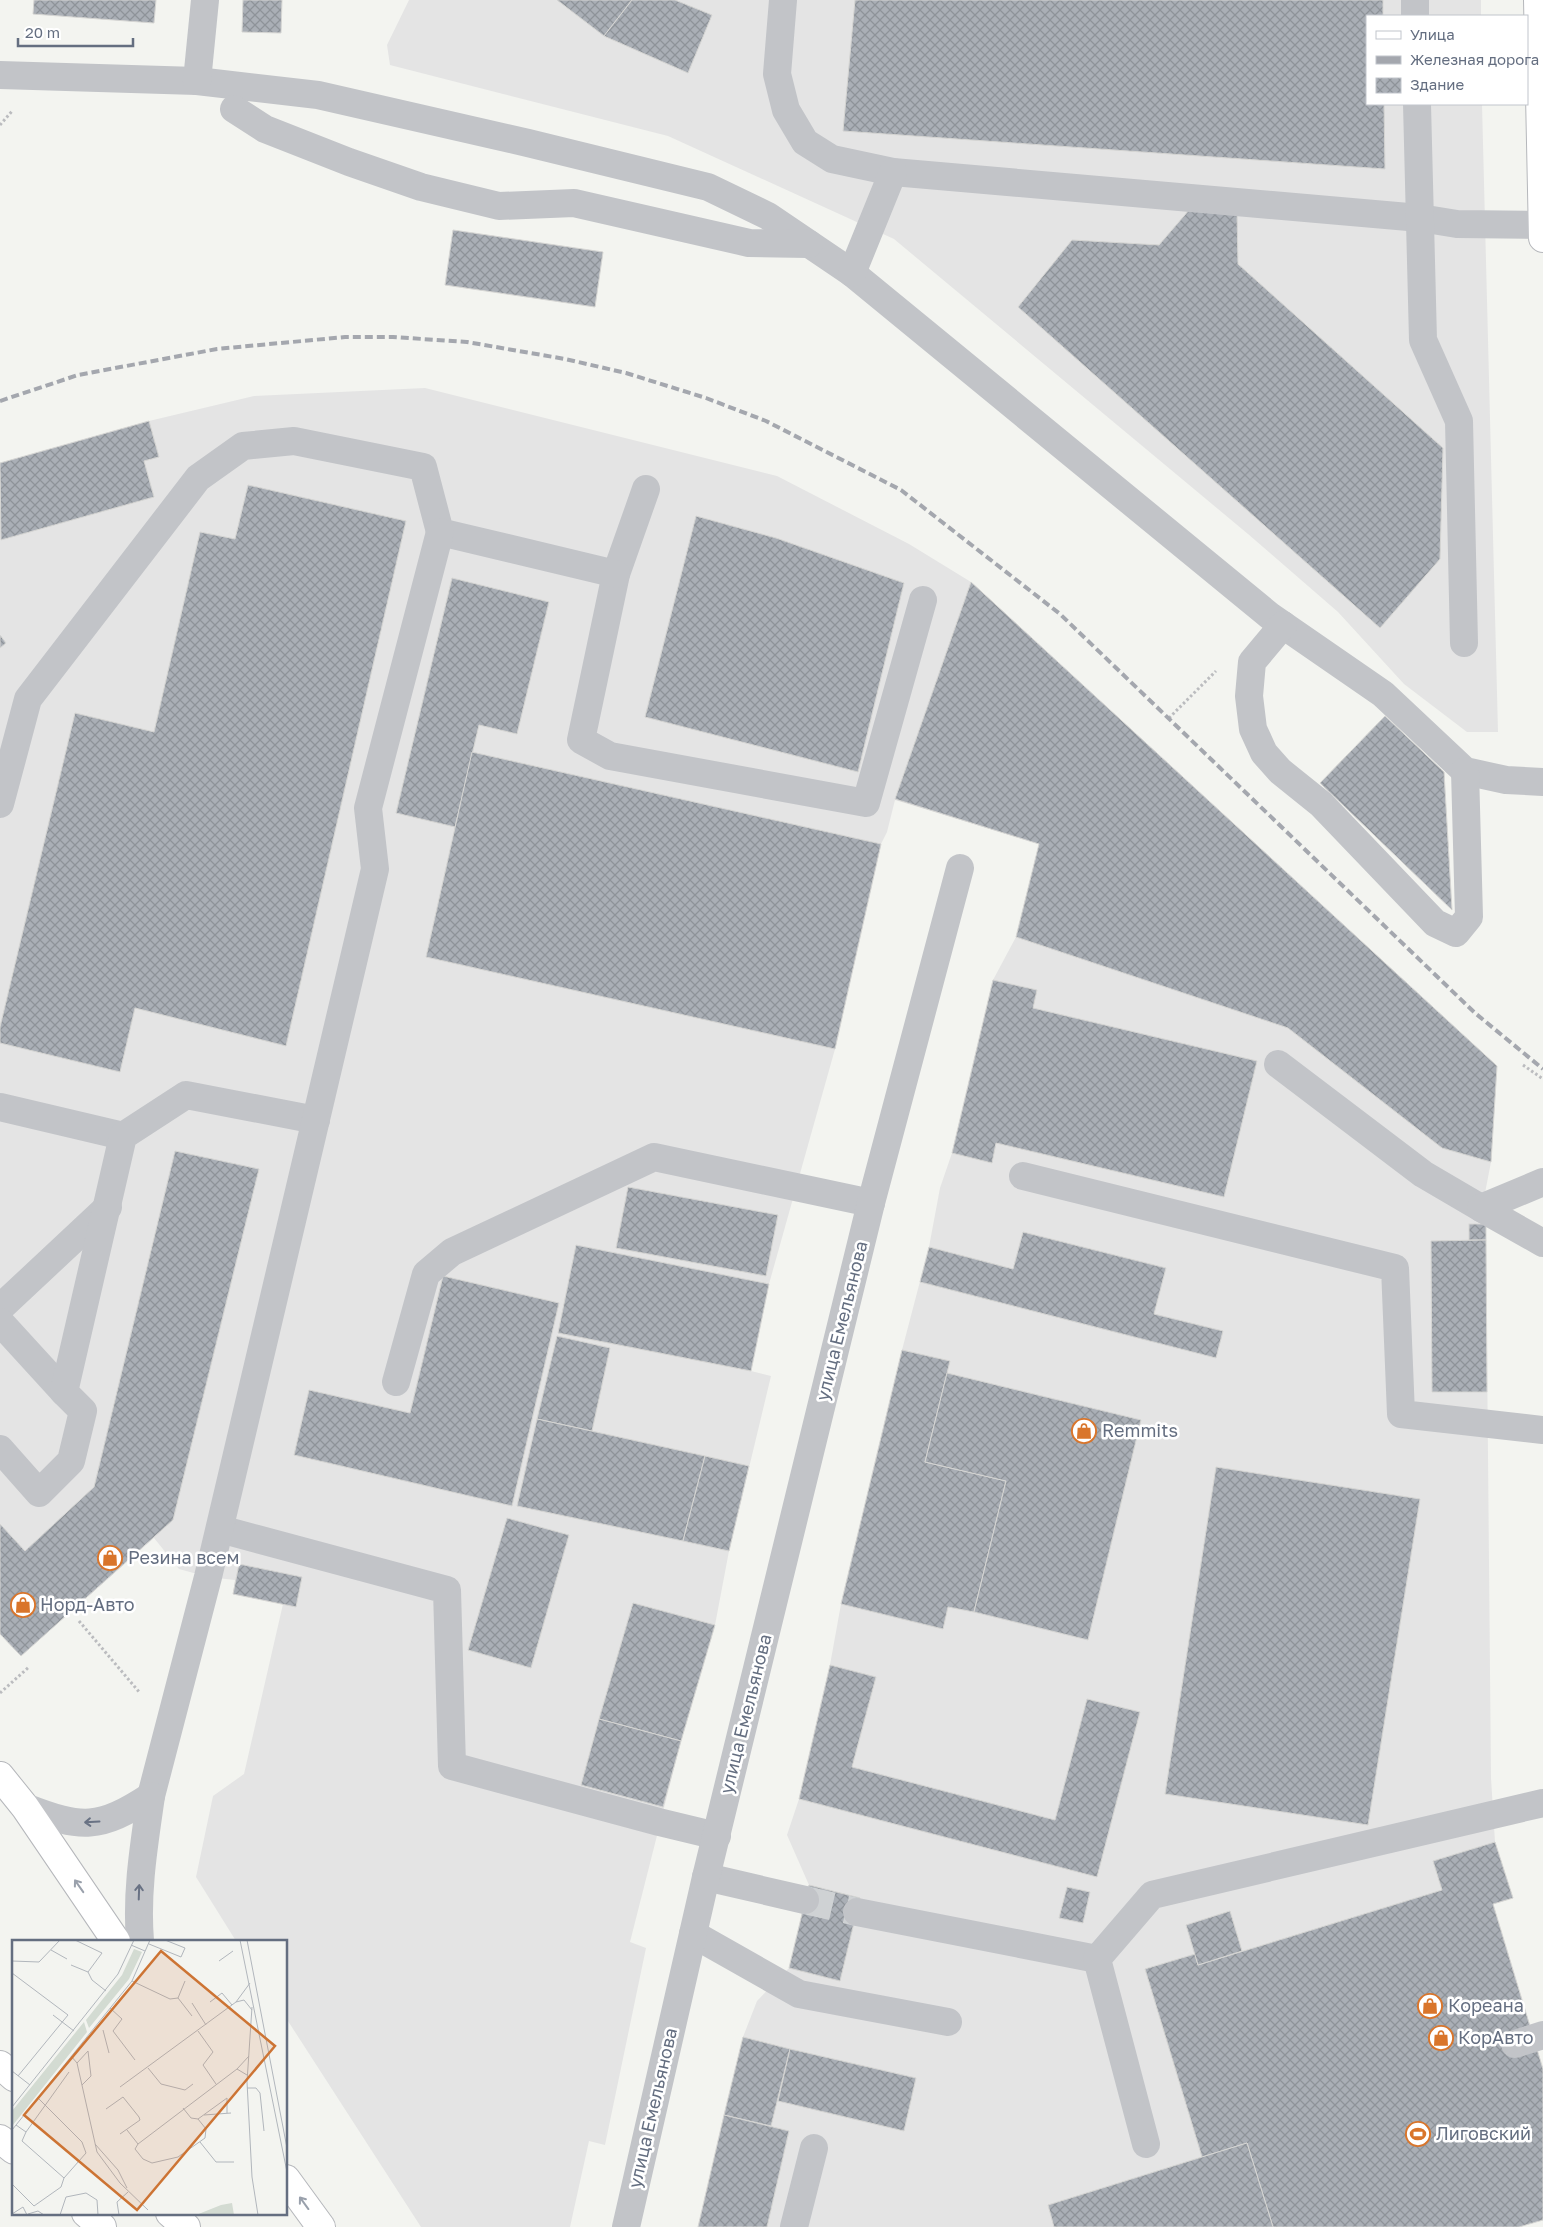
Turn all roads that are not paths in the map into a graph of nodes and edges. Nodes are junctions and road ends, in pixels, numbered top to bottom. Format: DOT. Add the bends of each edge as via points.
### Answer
graph roads {
  1 [pos="205,0"];
  2 [pos="783,0"];
  3 [pos="1414,0"];
  4 [pos="1538,0"];
  5 [pos="1415,15"];
  6 [pos="0,75"];
  7 [pos="198,81"];
  8 [pos="1417,105"];
  9 [pos="234,109"];
  10 [pos="893,172"];
  11 [pos="1420,218"];
  12 [pos="1543,225"];
  13 [pos="1543,238"];
  14 [pos="809,244"];
  15 [pos="852,273"];
  16 [pos="646,489"];
  17 [pos="440,532"];
  18 [pos="616,574"];
  19 [pos="923,600"];
  20 [pos="1283,625"];
  21 [pos="1464,643"];
  22 [pos="1465,771"];
  23 [pos="1543,782"];
  24 [pos="0,804"];
  25 [pos="960,868"];
  26 [pos="1278,1064"];
  27 [pos="0,1107"];
  28 [pos="316,1120"];
  29 [pos="123,1136"];
  30 [pos="1023,1176"];
  31 [pos="1543,1182"];
  32 [pos="871,1203"];
  33 [pos="108,1206"];
  34 [pos="1481,1208"];
  35 [pos="1543,1243"];
  36 [pos="0,1308"];
  37 [pos="0,1322"];
  38 [pos="396,1382"];
  39 [pos="64,1392"];
  40 [pos="1543,1430"];
  41 [pos="0,1450"];
  42 [pos="220,1529"];
  43 [pos="0,1776"];
  44 [pos="151,1796"];
  45 [pos="1543,1803"];
  46 [pos="25,1808"];
  47 [pos="717,1836"];
  48 [pos="706,1877"];
  49 [pos="805,1900"];
  50 [pos="857,1912"];
  51 [pos="693,1934"];
  52 [pos="115,1940"];
  53 [pos="140,1940"];
  54 [pos="1097,1959"];
  55 [pos="948,2022"];
  56 [pos="1543,2035"];
  57 [pos="1515,2044"];
  58 [pos="0,2065"];
  59 [pos="12,2075"];
  60 [pos="0,2138"];
  61 [pos="1146,2144"];
  62 [pos="12,2148"];
  63 [pos="814,2148"];
  64 [pos="288,2182"];
  65 [pos="87,2214"];
  66 [pos="171,2214"];
  67 [pos="102,2227"];
  68 [pos="186,2227"];
  69 [pos="321,2227"];
  70 [pos="626,2227"];
  71 [pos="794,2227"];
  1 -- 7 [label="street"];
  2 -- 10 [label="street" via="777,74 786,110 805,142 832,159"];
  3 -- 5 [label="street"];
  4 -- 12 [label="main road"];
  6 -- 7 [label="street"];
  7 -- 14 [label="street" via="318,95 708,187 768,216"];
  8 -- 11 [label="street"];
  9 -- 14 [label="street" via="265,129 349,162 421,187 499,206 574,203 749,243"];
  10 -- 11 [label="street"];
  10 -- 15 [label="street"];
  11 -- 12 [label="street" via="1456,224"];
  11 -- 21 [label="street" via="1423,340 1459,422"];
  12 -- 13 [label="main road"];
  14 -- 15 [label="street"];
  15 -- 20 [label="street"];
  16 -- 18 [label="street"];
  17 -- 18 [label="street"];
  17 -- 24 [label="street" via="423,467 294,440 242,446 198,478 28,699"];
  17 -- 28 [label="street" via="368,808 375,869"];
  18 -- 19 [label="street" via="581,740 610,756 866,803"];
  20 -- 22 [label="street" via="1383,694"];
  20 -- 22 [label="street" via="1252,662 1249,696 1253,729 1264,754 1322,804 1435,923 1456,933 1469,918"];
  22 -- 23 [label="street" via="1506,780"];
  25 -- 32 [label="street, улица Емельянова"];
  26 -- 34 [label="street" via="1423,1174"];
  27 -- 29 [label="street"];
  28 -- 29 [label="street" via="186,1095"];
  28 -- 42 [label="street"];
  29 -- 33 [label="street"];
  30 -- 40 [label="street" via="1395,1268 1401,1414"];
  31 -- 34 [label="street"];
  32 -- 38 [label="street" via="654,1157 452,1252 426,1274"];
  32 -- 47 [label="street, улица Емельянова"];
  33 -- 36 [label="street"];
  33 -- 39 [label="street"];
  34 -- 35 [label="street"];
  37 -- 39 [label="street"];
  39 -- 41 [label="street" via="83,1410 71,1462 39,1493"];
  42 -- 44 [label="street"];
  42 -- 47 [label="street" via="447,1590 452,1766"];
  43 -- 46 [label="main road"];
  44 -- 46 [label="street, one-way" via="123,1814 96,1823 56,1819"];
  53 -- 44 [label="street, one-way" via="139,1875"];
  45 -- 54 [label="street" via="1152,1895"];
  52 -- 46 [label="main road, one-way"];
  47 -- 48 [label="street, улица Емельянова"];
  48 -- 49 [label="street"];
  48 -- 51 [label="street, улица Емельянова"];
  50 -- 54 [label="street"];
  51 -- 55 [label="street" via="799,1994"];
  51 -- 70 [label="street, улица Емельянова"];
  54 -- 61 [label="street"];
  56 -- 57 [label="street"];
  58 -- 59 [label="main road"];
  60 -- 62 [label="main road"];
  63 -- 71 [label="street"];
  69 -- 64 [label="main road, one-way"];
  65 -- 67 [label="main road"];
  66 -- 68 [label="main road"];
}
